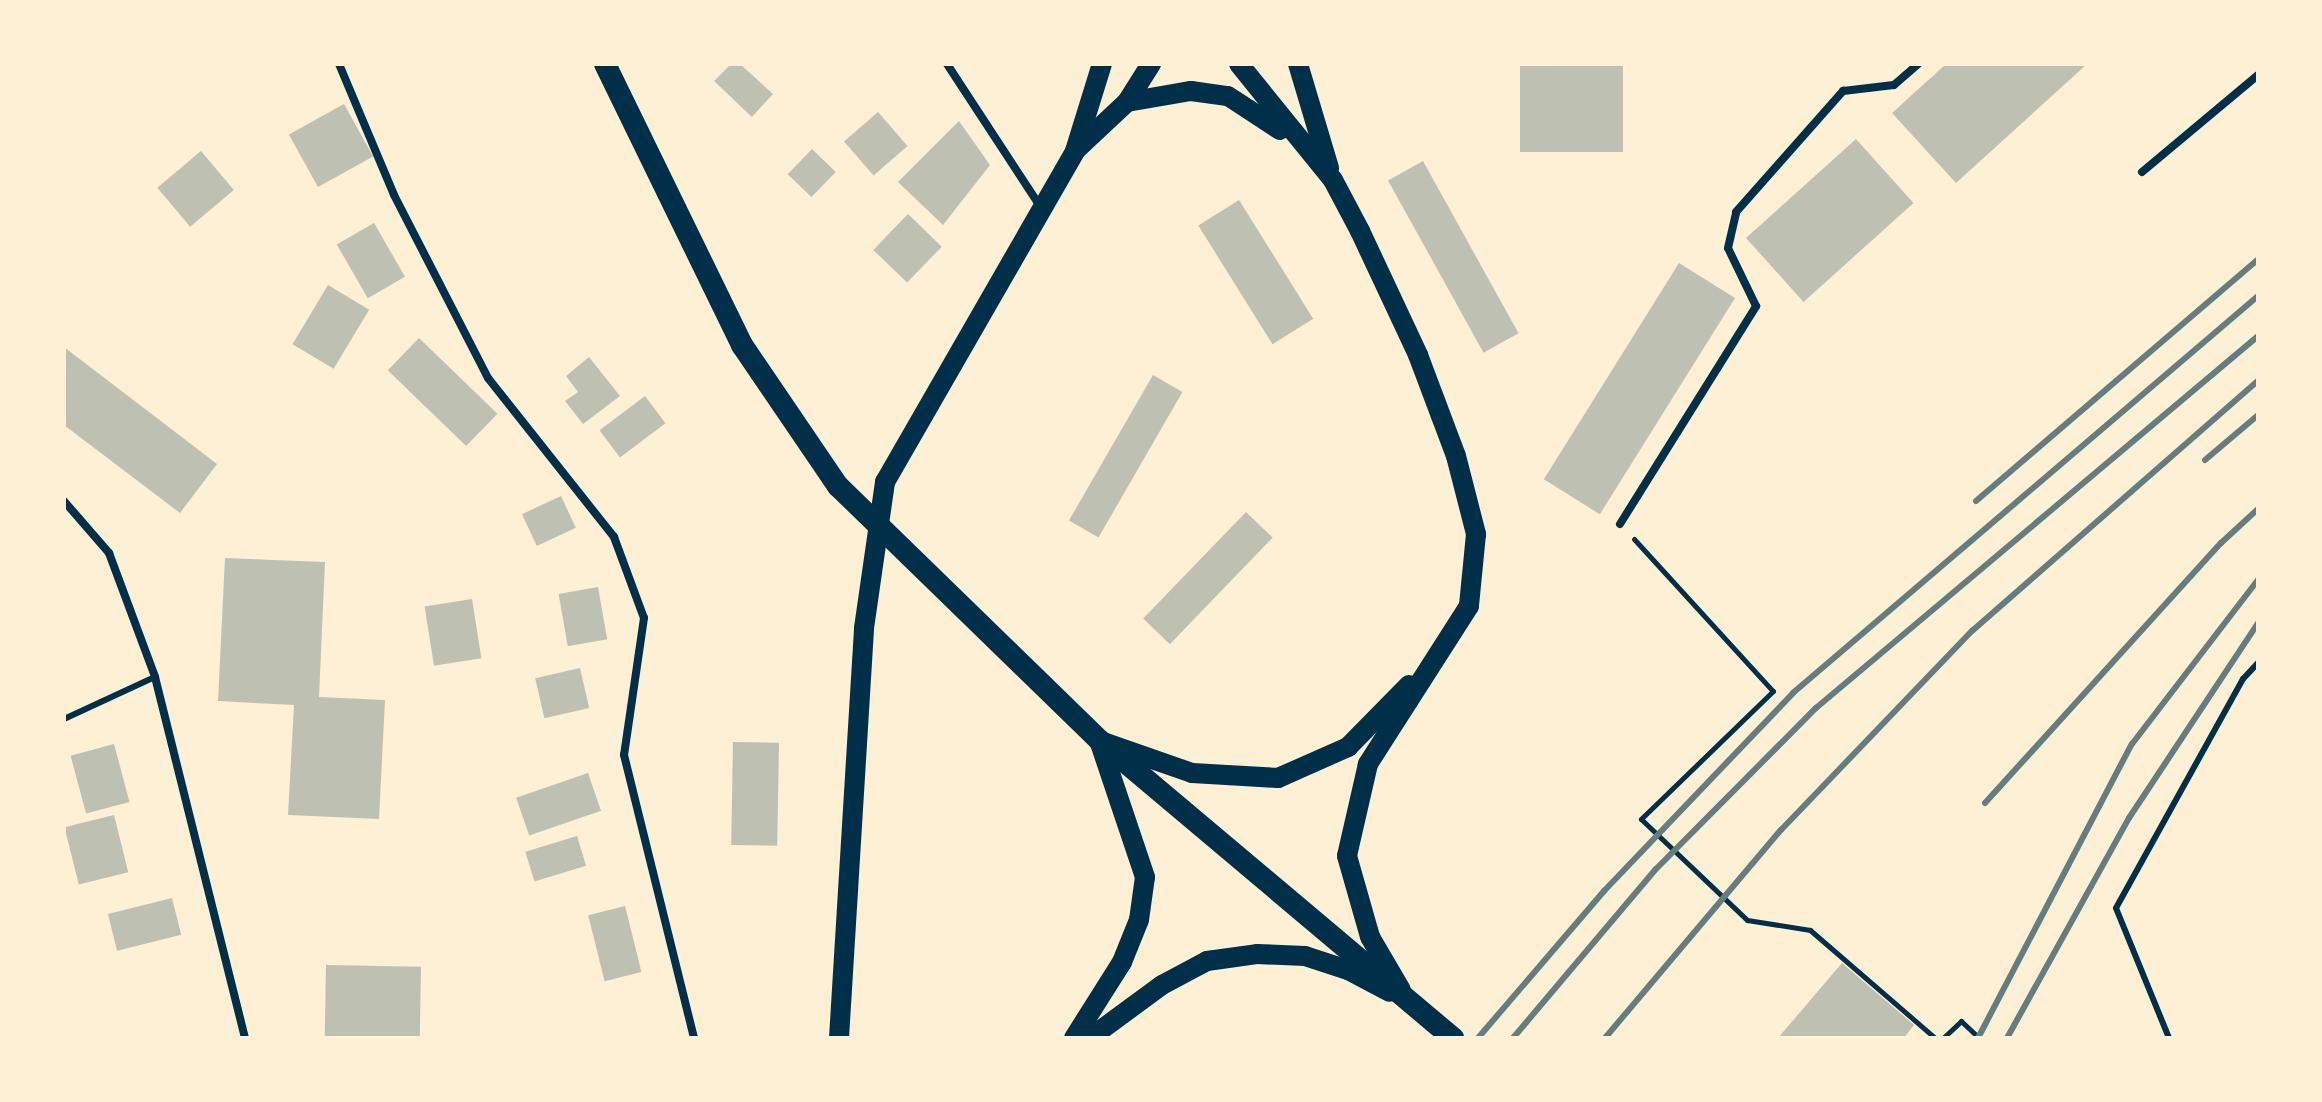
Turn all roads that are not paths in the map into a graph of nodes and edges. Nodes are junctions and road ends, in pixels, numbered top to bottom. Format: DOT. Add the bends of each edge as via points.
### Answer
graph roads {
  1 [pos="339,64"];
  2 [pos="605,64"];
  3 [pos="947,64"];
  4 [pos="1102,64"];
  5 [pos="1151,64"];
  6 [pos="1239,64"];
  7 [pos="1298,64"];
  8 [pos="1918,64"];
  9 [pos="2258,75"];
  10 [pos="1127,102"];
  11 [pos="1075,151"];
  12 [pos="2142,172"];
  13 [pos="1333,180"];
  14 [pos="1043,210"];
  15 [pos="64,501"];
  16 [pos="1620,524"];
  17 [pos="1441,652"];
  18 [pos="2258,663"];
  19 [pos="155,677"];
  20 [pos="64,719"];
  21 [pos="1099,740"];
  22 [pos="1407,1000"];
  23 [pos="838,1036"];
  24 [pos="245,1038"];
  25 [pos="694,1038"];
  26 [pos="1074,1038"];
  27 [pos="1090,1038"];
  28 [pos="1453,1038"];
  29 [pos="2169,1038"];
  1 -- 25 [label="street" via="394,195 488,378 614,537 644,618 624,755"];
  2 -- 21 [label="highway" via="742,345 838,486"];
  3 -- 14 [label="street"];
  4 -- 11 [label="main road"];
  5 -- 10 [label="main road"];
  6 -- 13 [label="main road"];
  7 -- 13 [label="main road"];
  8 -- 16 [label="street" via="1894,85 1843,91 1736,212 1728,248 1756,306"];
  9 -- 12 [label="street"];
  10 -- 11 [label="main road"];
  10 -- 13 [label="main road" via="1191,91 1228,96 1265,116"];
  11 -- 14 [label="main road"];
  13 -- 17 [label="main road" via="1451,441 1476,534 1469,606"];
  14 -- 23 [label="main road" via="885,482 864,628"];
  15 -- 19 [label="street" via="109,553"];
  17 -- 21 [label="main road" via="1348,747 1278,778 1192,773"];
  17 -- 22 [label="main road" via="1368,764 1347,856 1370,937"];
  18 -- 29 [label="lane" via="2243,679 2116,908"];
  19 -- 20 [label="lane"];
  19 -- 24 [label="street"];
  21 -- 22 [label="highway"];
  21 -- 26 [label="main road" via="1145,877 1139,920 1122,962"];
  22 -- 27 [label="main road" via="1320,961 1257,954 1207,961 1162,985"];
  22 -- 28 [label="highway"];
}
